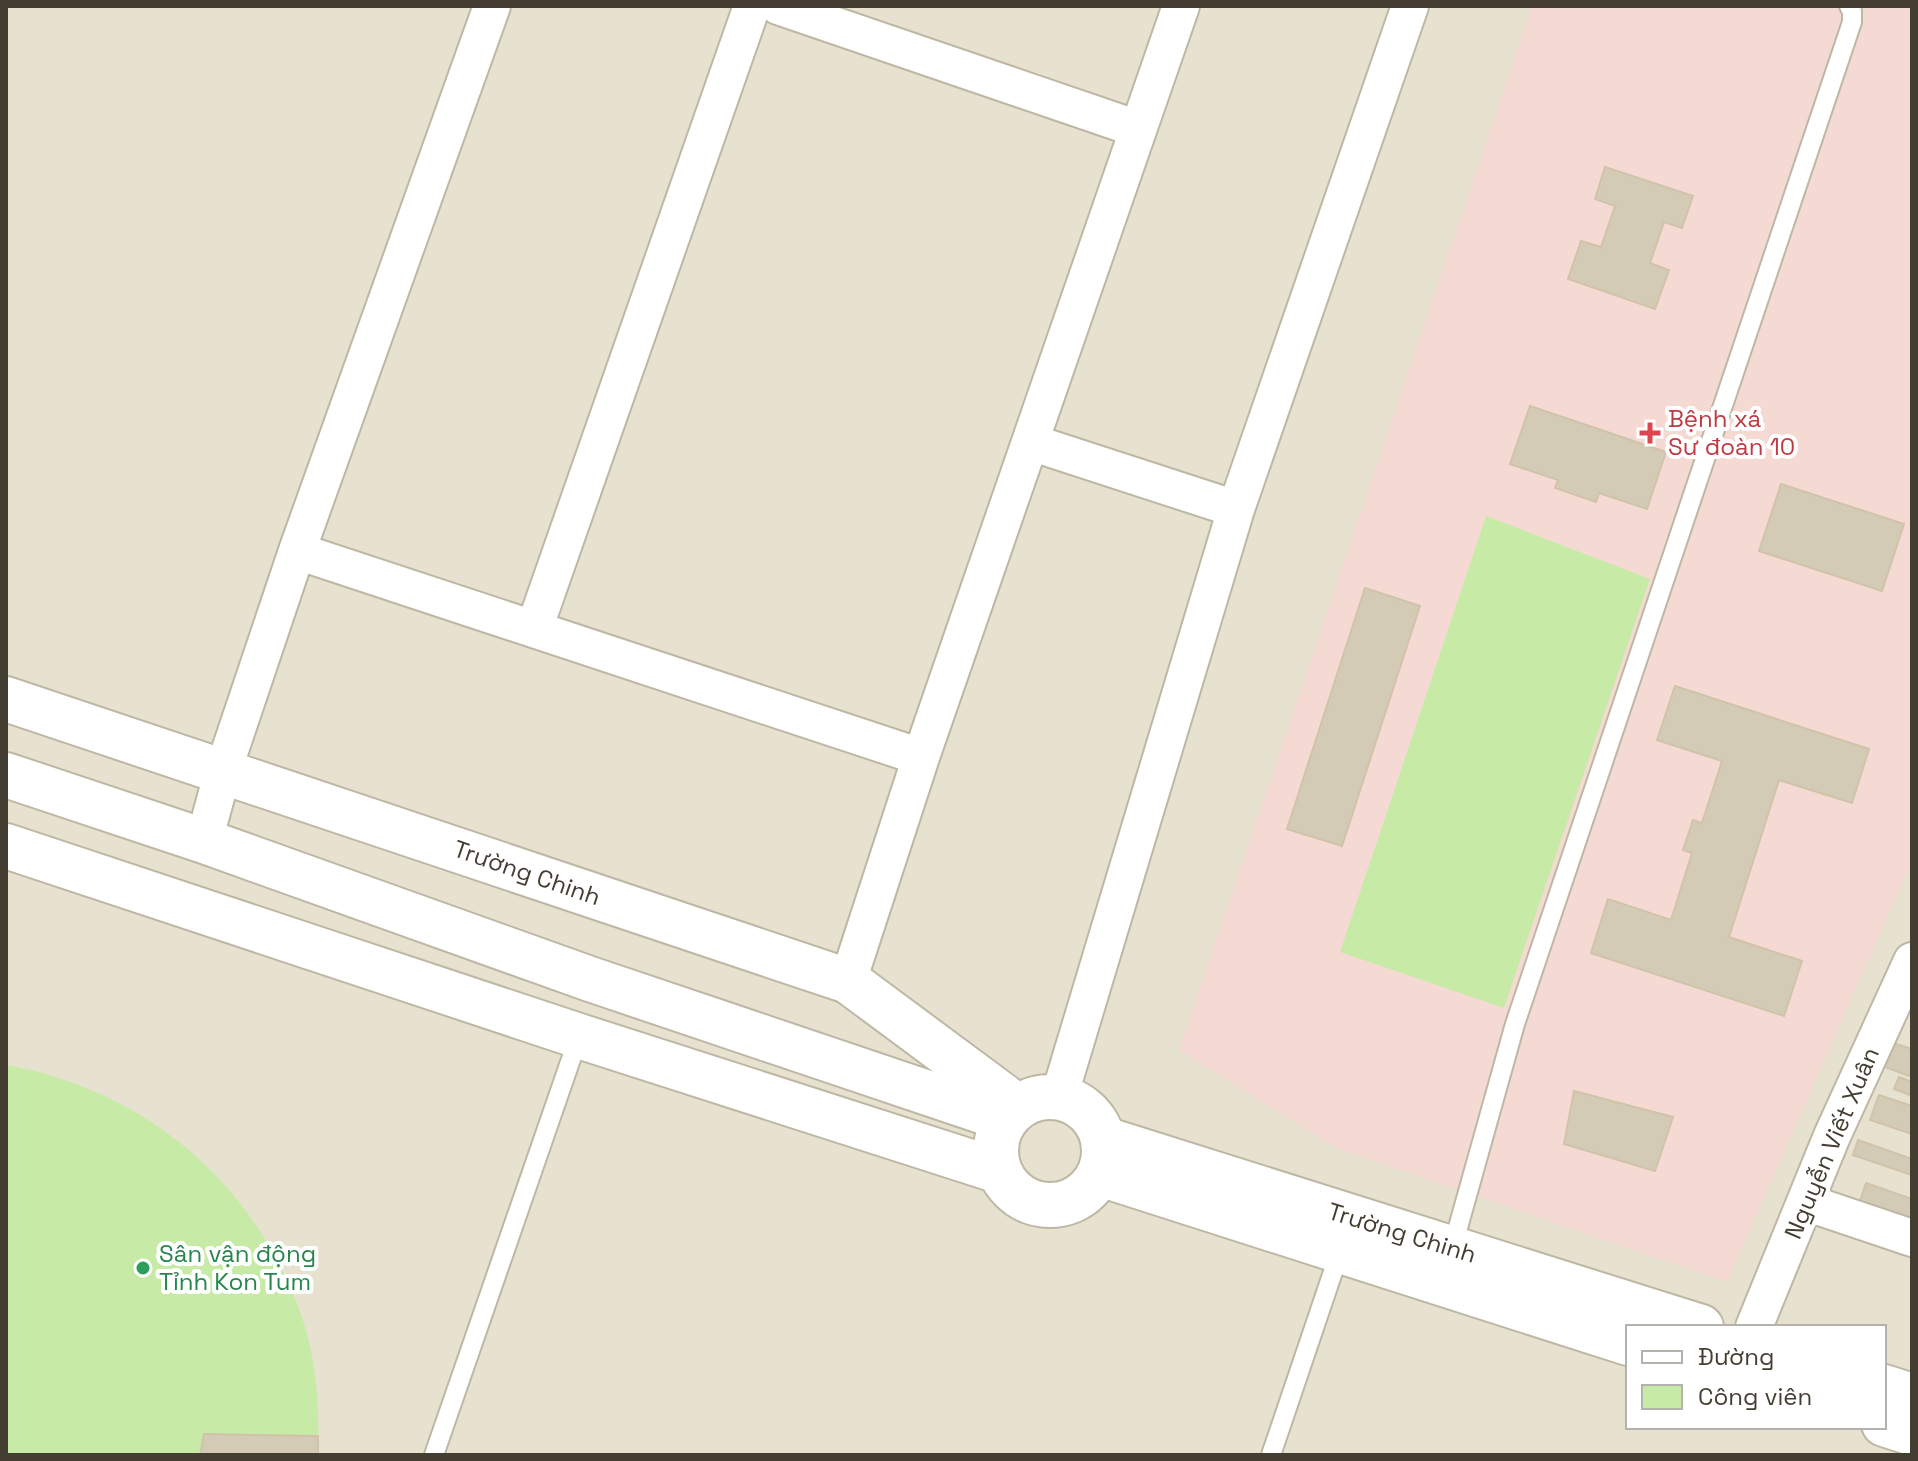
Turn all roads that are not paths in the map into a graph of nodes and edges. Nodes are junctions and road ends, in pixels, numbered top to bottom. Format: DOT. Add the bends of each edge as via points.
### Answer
graph roads {
  1 [pos="492,6"];
  2 [pos="752,6"];
  3 [pos="778,6"];
  4 [pos="1181,6"];
  5 [pos="1410,6"];
  6 [pos="1849,6"];
  7 [pos="1138,129"];
  8 [pos="1030,442"];
  9 [pos="1236,509"];
  10 [pos="297,551"];
  11 [pos="534,629"];
  12 [pos="6,699"];
  13 [pos="921,757"];
  14 [pos="223,771"];
  15 [pos="6,775"];
  16 [pos="204,841"];
  17 [pos="6,846"];
  18 [pos="1912,961"];
  19 [pos="848,981"];
  20 [pos="579,1036"];
  21 [pos="1028,1108"];
  22 [pos="1102,1157"];
  23 [pos="999,1171"];
  24 [pos="1805,1202"];
  25 [pos="1912,1238"];
  26 [pos="1452,1249"];
  27 [pos="1336,1263"];
  28 [pos="1695,1325"];
  29 [pos="1755,1325"];
  30 [pos="1626,1342"];
  31 [pos="1886,1388"];
  32 [pos="1912,1396"];
  33 [pos="1886,1425"];
  34 [pos="1912,1433"];
  35 [pos="434,1455"];
  36 [pos="1271,1455"];
  1 -- 10 [label="street"];
  2 -- 11 [label="street"];
  3 -- 7 [label="street"];
  4 -- 7 [label="street"];
  5 -- 9 [label="street"];
  6 -- 26 [label="lane" via="1852,22 1515,1024"];
  7 -- 8 [label="street"];
  8 -- 9 [label="street"];
  8 -- 13 [label="street"];
  9 -- 21 [label="street"];
  10 -- 11 [label="street"];
  10 -- 14 [label="street"];
  11 -- 13 [label="street"];
  12 -- 14 [label="street, Trường Chinh"];
  13 -- 19 [label="street"];
  14 -- 16 [label="street"];
  14 -- 19 [label="street, Trường Chinh"];
  15 -- 16 [label="street"];
  16 -- 21 [label="street" via="590,979"];
  17 -- 20 [label="street"];
  18 -- 24 [label="street, Nguyễn Viết Xuân"];
  19 -- 21 [label="street, Trường Chinh"];
  20 -- 23 [label="street"];
  20 -- 35 [label="lane"];
  21 -- 22 [label="street" via="1085,1109 1097,1122"];
  21 -- 23 [label="street" via="997,1135"];
  22 -- 23 [label="street" via="1090,1189 1075,1200 1048,1205 1022,1198"];
  22 -- 26 [label="street, Trường Chinh"];
  22 -- 30 [label="street, Trường Chinh"];
  24 -- 25 [label="street"];
  24 -- 29 [label="street, Nguyễn Viết Xuân"];
  26 -- 28 [label="street, Trường Chinh"];
  27 -- 36 [label="lane"];
  31 -- 32 [label="street"];
  33 -- 34 [label="street"];
}
